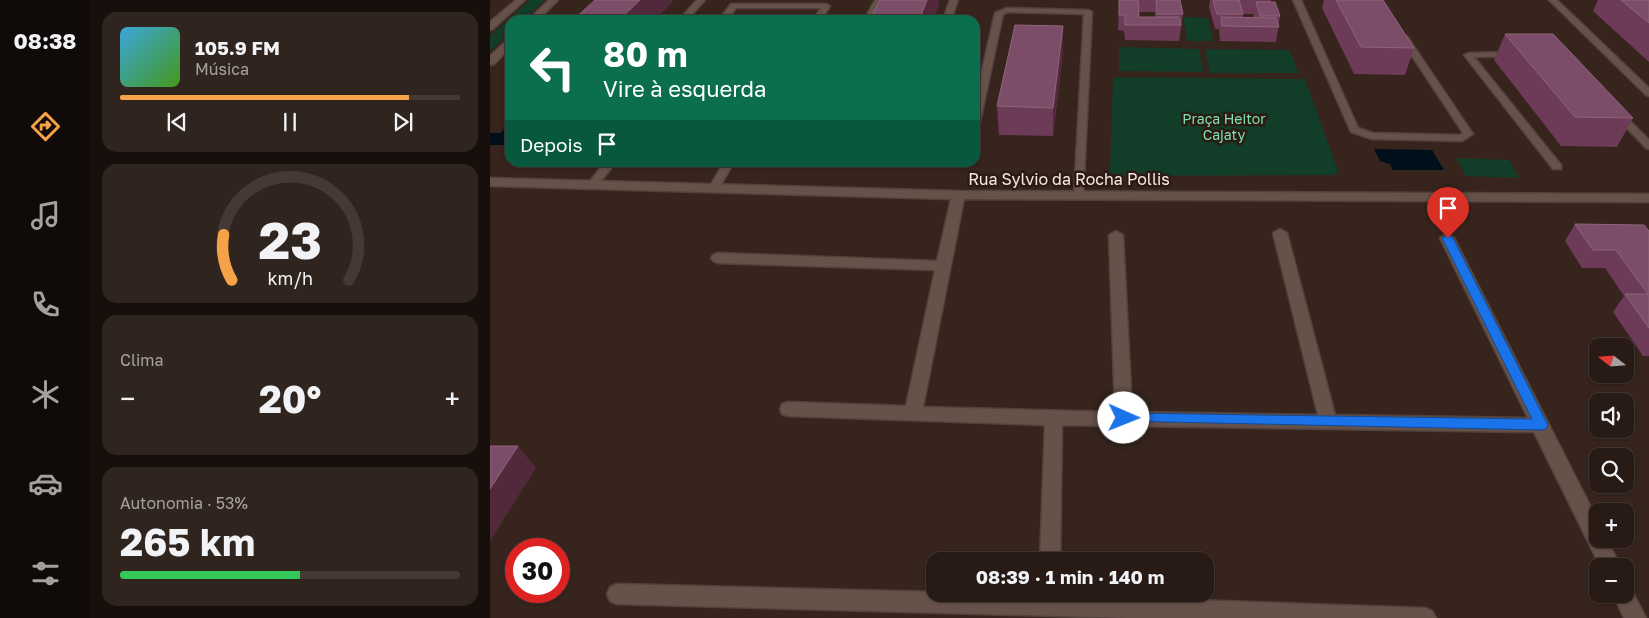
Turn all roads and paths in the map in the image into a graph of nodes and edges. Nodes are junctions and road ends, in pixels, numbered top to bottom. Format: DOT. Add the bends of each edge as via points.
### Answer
graph roads {
  1 [pos="520,0"];
  2 [pos="554,0"];
  3 [pos="701,0"];
  4 [pos="879,0"];
  5 [pos="954,0"];
  6 [pos="1297,0"];
  7 [pos="1554,0"];
  8 [pos="538,15"];
  9 [pos="688,15"];
  10 [pos="727,15"];
  11 [pos="820,15"];
  12 [pos="871,15"];
  13 [pos="949,15"];
  14 [pos="490,27"];
  15 [pos="1400,32"];
  16 [pos="505,47"];
  17 [pos="1524,54"];
  18 [pos="490,62"];
  19 [pos="1649,94"];
  20 [pos="980,99"];
  21 [pos="1609,104"];
  22 [pos="1649,146"];
  23 [pos="607,167"];
  24 [pos="726,167"];
  25 [pos="1557,167"];
  26 [pos="490,182"];
  27 [pos="593,184"];
  28 [pos="714,188"];
  29 [pos="958,195"];
  30 [pos="1079,196"];
  31 [pos="1649,198"];
  32 [pos="1280,233"];
  33 [pos="1116,235"];
  34 [pos="1448,238"];
  35 [pos="718,258"];
  36 [pos="942,266"];
  37 [pos="788,409"];
  38 [pos="913,412"];
  39 [pos="1054,418"];
  40 [pos="1124,418"];
  41 [pos="1328,420"];
  42 [pos="1541,425"];
  43 [pos="1050,552"];
  44 [pos="1606,558"];
  45 [pos="617,594"];
  46 [pos="926,598"];
  47 [pos="1108,602"];
  48 [pos="1628,603"];
  49 [pos="1425,618"];
  50 [pos="1635,618"];
  1 -- 14 [label="street"];
  2 -- 8 [label="street"];
  3 -- 9 [label="lane"];
  4 -- 12 [label="lane"];
  5 -- 13 [label="lane"];
  6 -- 15 [label="lane" via="1354,130 1372,136 1462,138 1468,134"];
  7 -- 19 [label="lane"];
  10 -- 11 [label="lane" via="734,6 826,6"];
  16 -- 18 [label="street"];
  17 -- 25 [label="lane" via="1468,55"];
  20 -- 30 [label="lane" via="999,13 1007,10 1088,12"];
  21 -- 22 [label="lane"];
  23 -- 27 [label="lane"];
  24 -- 28 [label="lane"];
  26 -- 27 [label="street, Rua Sylvio da Rocha Pollis"];
  27 -- 28 [label="street, Rua Sylvio da Rocha Pollis"];
  28 -- 29 [label="street, Rua Sylvio da Rocha Pollis"];
  29 -- 30 [label="street, Rua Sylvio da Rocha Pollis"];
  29 -- 36 [label="street"];
  30 -- 31 [label="street, Rua Sylvio da Rocha Pollis"];
  32 -- 41 [label="street"];
  33 -- 40 [label="street"];
  34 -- 42 [label="street"];
  35 -- 36 [label="street"];
  36 -- 38 [label="street"];
  37 -- 38 [label="street"];
  38 -- 39 [label="street"];
  39 -- 40 [label="street"];
  39 -- 43 [label="street"];
  40 -- 41 [label="street"];
  41 -- 42 [label="street"];
  42 -- 44 [label="street"];
  45 -- 46 [label="street"];
  47 -- 49 [label="street"];
  48 -- 50 [label="street"];
}
